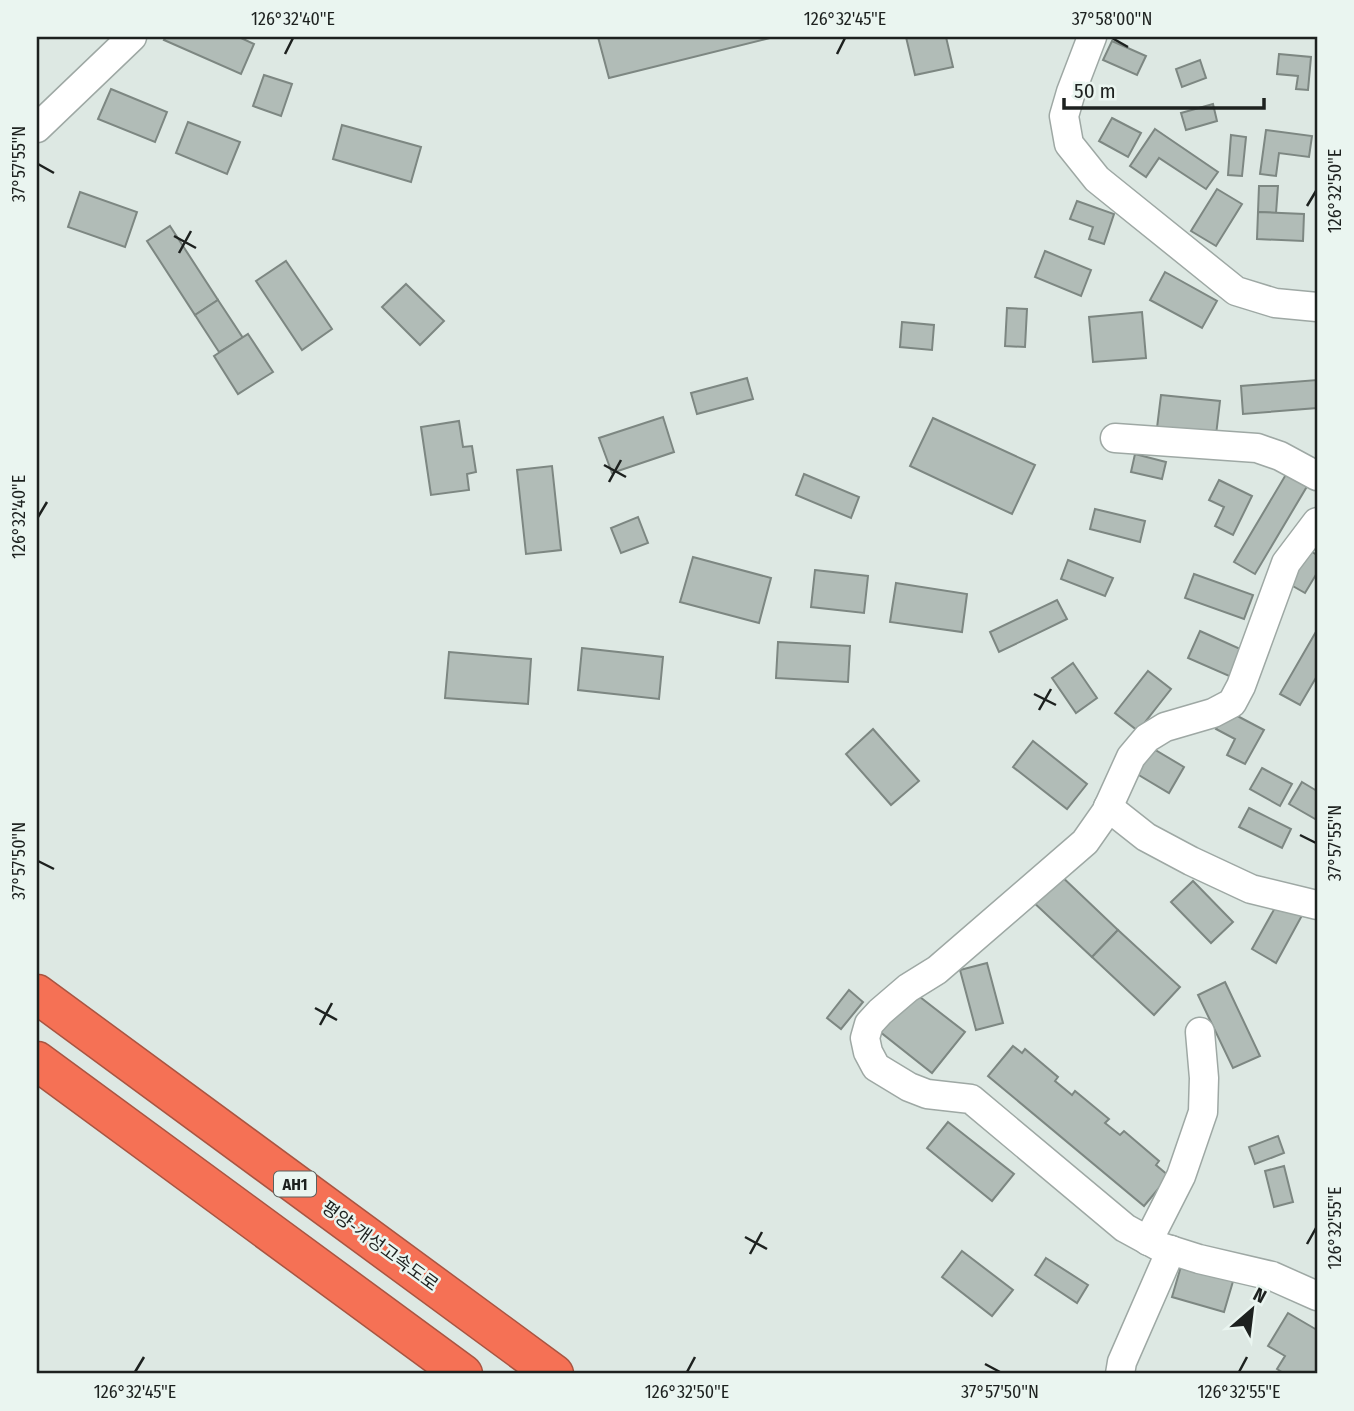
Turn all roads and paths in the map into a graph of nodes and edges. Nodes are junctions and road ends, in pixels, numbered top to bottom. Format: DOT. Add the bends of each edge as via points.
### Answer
graph roads {
  1 [pos="132,37"];
  2 [pos="1092,37"];
  3 [pos="37,128"];
  4 [pos="1317,307"];
  5 [pos="1115,438"];
  6 [pos="1317,476"];
  7 [pos="1317,522"];
  8 [pos="1108,807"];
  9 [pos="1317,905"];
  10 [pos="37,994"];
  11 [pos="1200,1032"];
  12 [pos="37,1061"];
  13 [pos="1160,1246"];
  14 [pos="1317,1296"];
  15 [pos="463,1374"];
  16 [pos="554,1374"];
  17 [pos="1120,1374"];
  1 -- 3 [label="street"];
  2 -- 4 [label="street" via="1065,116 1069,144 1097,179 1236,291 1275,303"];
  5 -- 6 [label="street" via="1257,447"];
  7 -- 8 [label="street" via="1286,563 1232,703 1147,738 1131,757"];
  8 -- 9 [label="street" via="1146,837 1191,861 1251,889"];
  8 -- 13 [label="street" via="1085,842 937,970 880,1012 869,1024 865,1038 877,1067 927,1094 971,1099 1125,1228"];
  10 -- 16 [label="highway, 평양-개성고속도로 / AH1"];
  11 -- 13 [label="street" via="1203,1112"];
  12 -- 15 [label="highway"];
  13 -- 14 [label="street" via="1272,1276"];
  13 -- 17 [label="street"];
}
